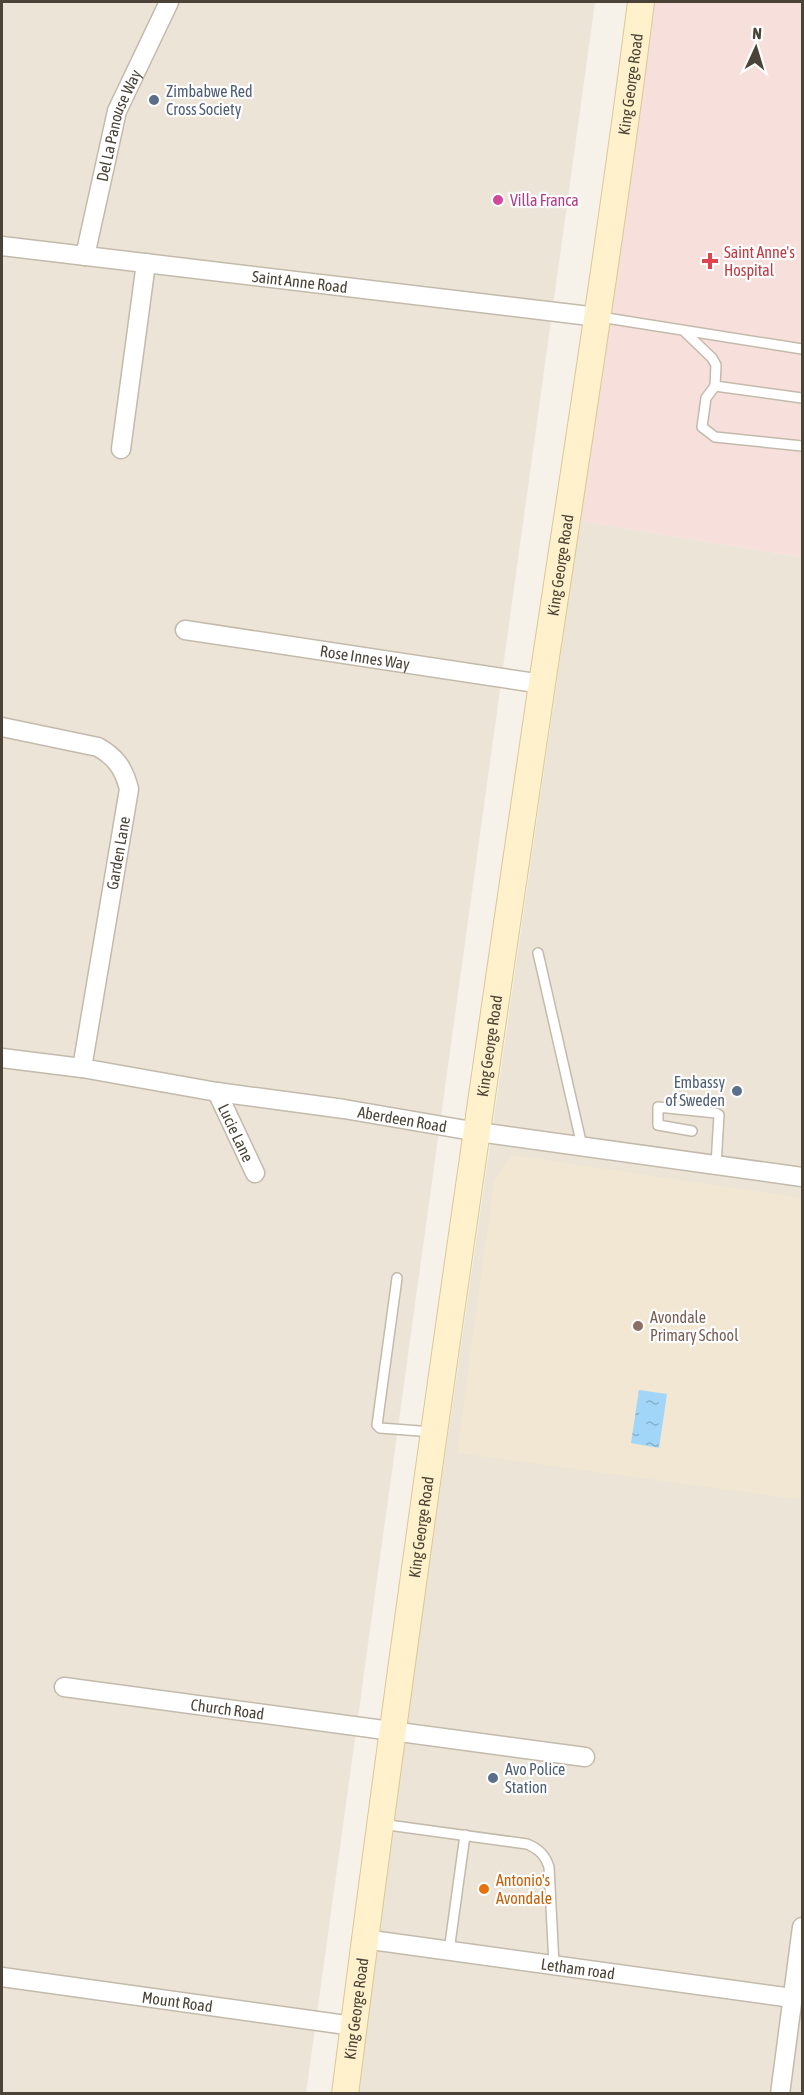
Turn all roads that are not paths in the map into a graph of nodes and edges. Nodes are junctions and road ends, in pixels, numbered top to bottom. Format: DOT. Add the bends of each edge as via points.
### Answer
graph roads {
  1 [pos="169,2"];
  2 [pos="642,2"];
  3 [pos="2,246"];
  4 [pos="85,256"];
  5 [pos="146,263"];
  6 [pos="598,317"];
  7 [pos="684,332"];
  8 [pos="802,349"];
  9 [pos="715,386"];
  10 [pos="802,398"];
  11 [pos="802,446"];
  12 [pos="121,449"];
  13 [pos="185,630"];
  14 [pos="542,684"];
  15 [pos="2,727"];
  16 [pos="538,953"];
  17 [pos="2,1058"];
  18 [pos="82,1068"];
  19 [pos="217,1092"];
  20 [pos="692,1131"];
  21 [pos="478,1132"];
  22 [pos="582,1146"];
  23 [pos="716,1165"];
  24 [pos="255,1173"];
  25 [pos="802,1177"];
  26 [pos="398,1278"];
  27 [pos="435,1433"];
  28 [pos="64,1687"];
  29 [pos="392,1731"];
  30 [pos="585,1757"];
  31 [pos="381,1824"];
  32 [pos="465,1835"];
  33 [pos="802,1927"];
  34 [pos="364,1939"];
  35 [pos="449,1951"];
  36 [pos="554,1965"];
  37 [pos="2,1977"];
  38 [pos="792,1998"];
  39 [pos="353,2026"];
  40 [pos="345,2094"];
  41 [pos="780,2094"];
  1 -- 4 [label="street, Del La Panouse Way" via="117,111"];
  2 -- 6 [label="main road, King George Road"];
  3 -- 4 [label="street, Saint Anne Road"];
  4 -- 5 [label="street, Saint Anne Road"];
  5 -- 6 [label="street, Saint Anne Road"];
  5 -- 12 [label="street"];
  6 -- 7 [label="lane"];
  6 -- 14 [label="main road, King George Road"];
  7 -- 8 [label="lane"];
  7 -- 9 [label="lane" via="712,358 716,365"];
  9 -- 10 [label="lane"];
  9 -- 11 [label="lane" via="706,398 702,427 715,437"];
  13 -- 14 [label="street, Rose Innes Way"];
  14 -- 21 [label="main road, King George Road"];
  15 -- 18 [label="street, Garden Lane" via="98,747 118,762 129,789"];
  16 -- 22 [label="lane"];
  17 -- 18 [label="street, Aberdeen Road"];
  18 -- 19 [label="street, Aberdeen Road"];
  19 -- 21 [label="street, Aberdeen Road"];
  19 -- 24 [label="street, Lucie Lane"];
  20 -- 23 [label="lane" via="658,1125 658,1107 719,1115"];
  21 -- 22 [label="street, Aberdeen Road"];
  21 -- 27 [label="main road, King George Road"];
  22 -- 23 [label="street, Aberdeen Road"];
  23 -- 25 [label="street, Aberdeen Road"];
  26 -- 27 [label="lane" via="377,1425"];
  27 -- 29 [label="main road, King George Road"];
  28 -- 29 [label="street, Church Road"];
  29 -- 30 [label="street, Church Road"];
  29 -- 31 [label="main road, King George Road"];
  31 -- 32 [label="lane"];
  31 -- 34 [label="main road, King George Road"];
  32 -- 35 [label="lane"];
  32 -- 36 [label="lane" via="527,1844 546,1858"];
  33 -- 38 [label="street"];
  34 -- 35 [label="street, Letham road"];
  34 -- 39 [label="main road, King George Road"];
  35 -- 36 [label="street, Letham road"];
  36 -- 38 [label="street, Letham road"];
  37 -- 39 [label="street, Mount Road"];
  38 -- 41 [label="street"];
  39 -- 40 [label="main road, King George Road"];
}
